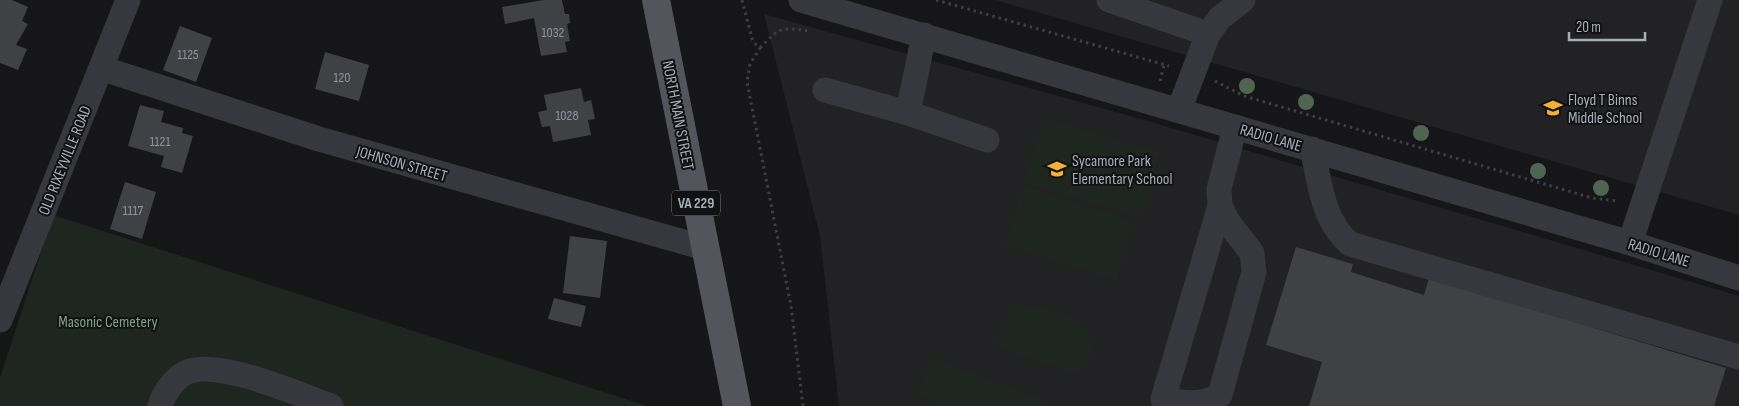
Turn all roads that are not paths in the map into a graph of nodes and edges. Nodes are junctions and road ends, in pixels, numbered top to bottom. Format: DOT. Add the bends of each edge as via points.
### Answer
graph roads {
  1 [pos="128,0"];
  2 [pos="656,0"];
  3 [pos="801,0"];
  4 [pos="1109,0"];
  5 [pos="1243,0"];
  6 [pos="1710,0"];
  7 [pos="1208,34"];
  8 [pos="924,35"];
  9 [pos="101,68"];
  10 [pos="825,90"];
  11 [pos="1179,110"];
  12 [pos="908,113"];
  13 [pos="1235,127"];
  14 [pos="987,140"];
  15 [pos="1312,149"];
  16 [pos="1220,206"];
  17 [pos="1630,243"];
  18 [pos="705,248"];
  19 [pos="1738,273"];
  20 [pos="0,320"];
  21 [pos="1739,357"];
  22 [pos="160,406"];
  23 [pos="331,406"];
  24 [pos="737,406"];
  1 -- 9 [label="street, OLD RIXEYVILLE ROAD"];
  2 -- 18 [label="main road, NORTH MAIN STREET / VA 229"];
  3 -- 8 [label="street, RADIO LANE"];
  4 -- 7 [label="street"];
  5 -- 7 [label="street" via="1220,18"];
  6 -- 17 [label="street"];
  7 -- 11 [label="street"];
  8 -- 11 [label="street, RADIO LANE"];
  8 -- 12 [label="street"];
  9 -- 18 [label="street, JOHNSON STREET" via="319,139"];
  9 -- 20 [label="street, OLD RIXEYVILLE ROAD"];
  10 -- 12 [label="street"];
  11 -- 13 [label="street, RADIO LANE"];
  12 -- 14 [label="street"];
  13 -- 15 [label="street, RADIO LANE"];
  13 -- 16 [label="street" via="1219,189"];
  15 -- 17 [label="street, RADIO LANE"];
  15 -- 21 [label="street" via="1328,216 1337,232 1350,244"];
  16 -- 16 [label="street" via="1252,253 1254,272 1220,396 1210,402 1196,404 1163,399"];
  17 -- 19 [label="street, RADIO LANE"];
  18 -- 24 [label="main road, NORTH MAIN STREET / VA 229"];
  22 -- 23 [label="street" via="163,394 185,373 201,369 251,376"];
}
